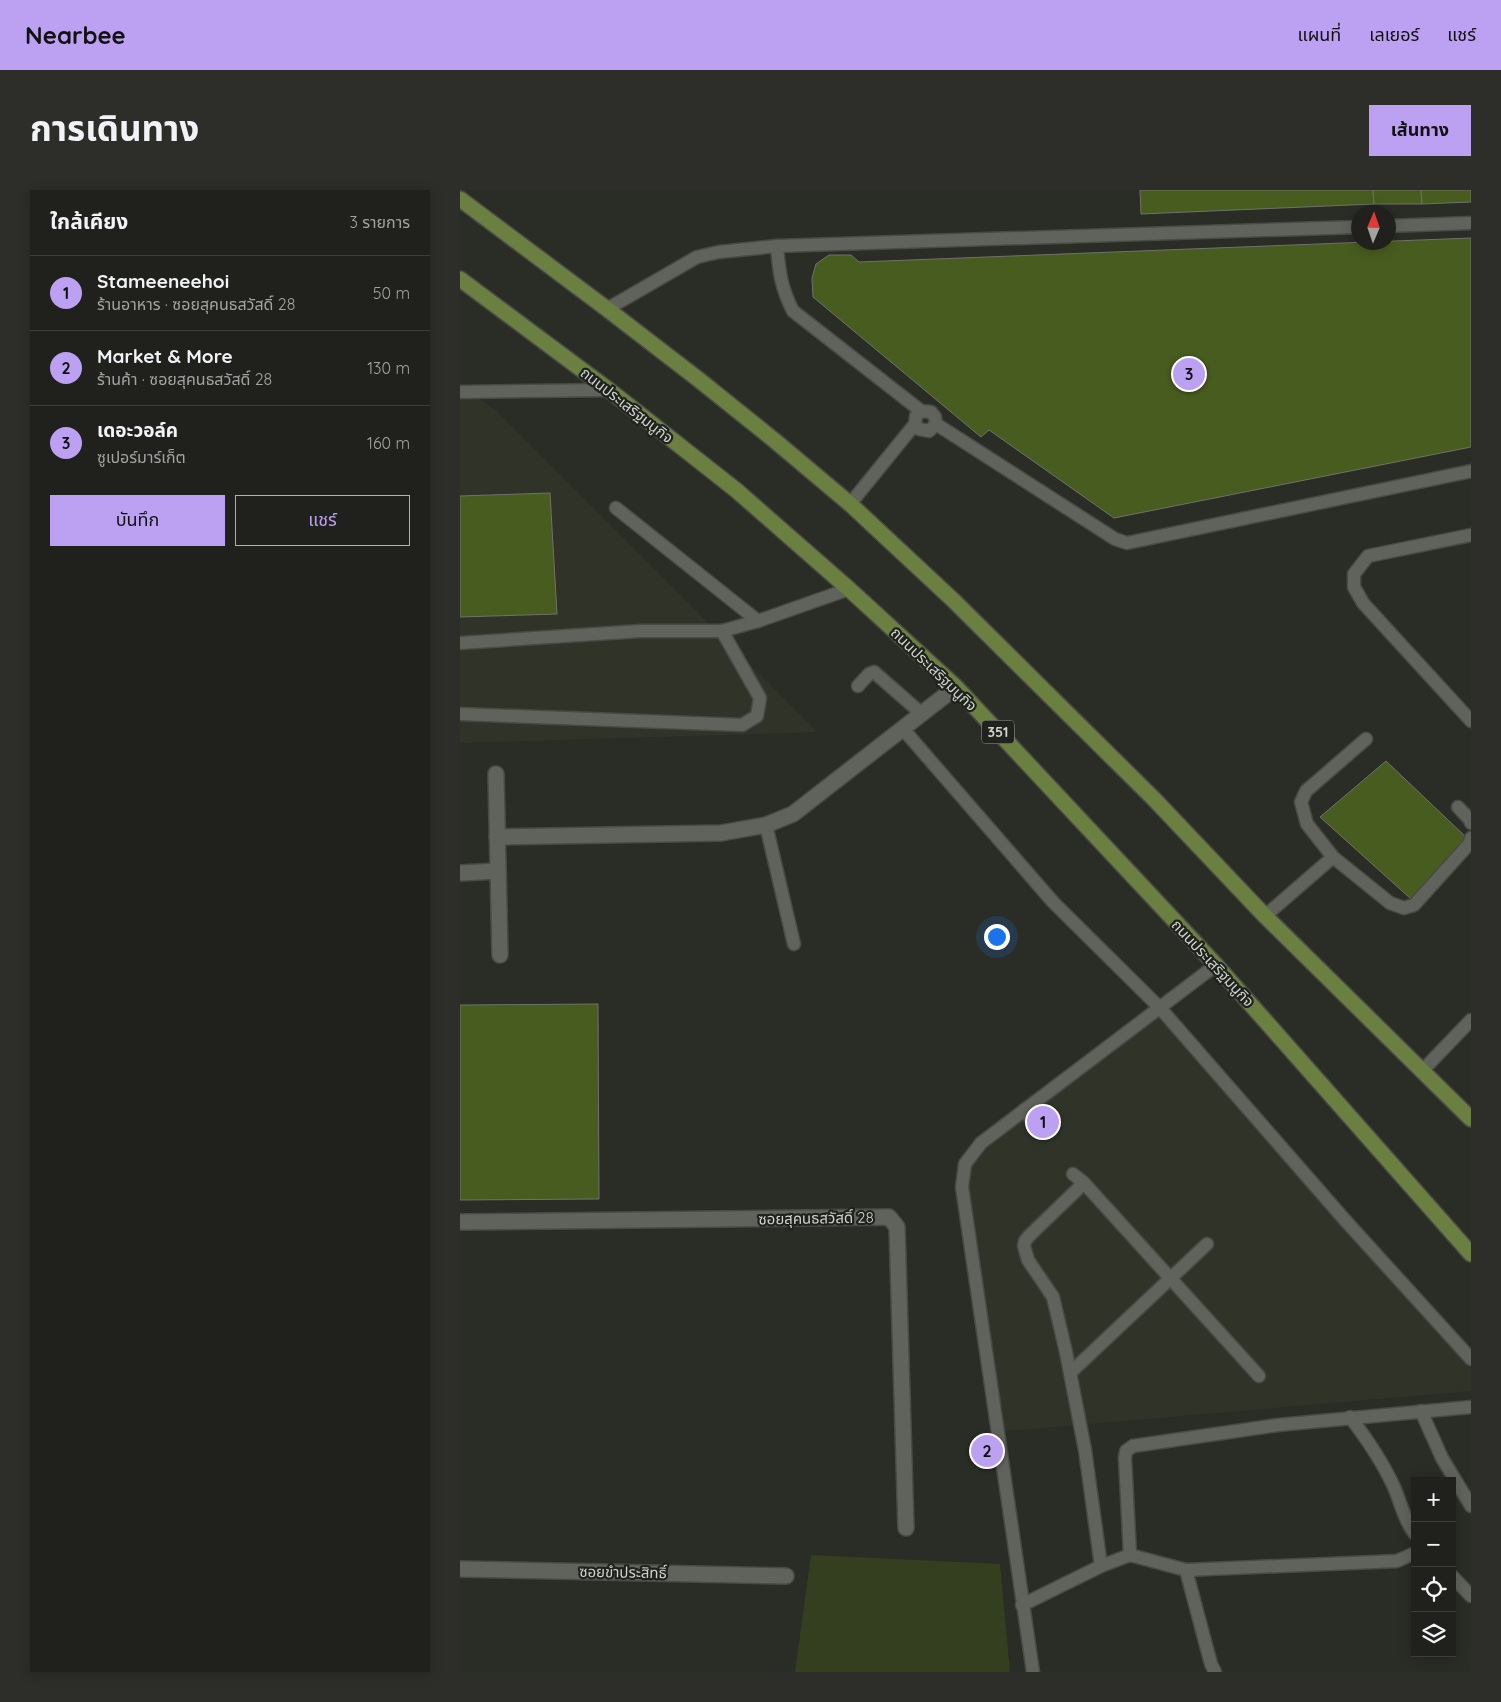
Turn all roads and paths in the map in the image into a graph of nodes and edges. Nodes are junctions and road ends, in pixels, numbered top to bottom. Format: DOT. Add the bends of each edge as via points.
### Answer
graph roads {
  1 [pos="460,199"];
  2 [pos="1471,224"];
  3 [pos="1396,226"];
  4 [pos="1351,227"];
  5 [pos="777,246"];
  6 [pos="460,279"];
  7 [pos="607,309"];
  8 [pos="609,390"];
  9 [pos="460,392"];
  10 [pos="922,411"];
  11 [pos="915,424"];
  12 [pos="936,424"];
  13 [pos="1471,471"];
  14 [pos="850,504"];
  15 [pos="616,508"];
  16 [pos="1471,535"];
  17 [pos="850,589"];
  18 [pos="758,621"];
  19 [pos="722,631"];
  20 [pos="460,643"];
  21 [pos="858,686"];
  22 [pos="956,687"];
  23 [pos="460,714"];
  24 [pos="922,714"];
  25 [pos="1471,721"];
  26 [pos="902,729"];
  27 [pos="1366,739"];
  28 [pos="496,774"];
  29 [pos="1458,807"];
  30 [pos="1471,823"];
  31 [pos="766,825"];
  32 [pos="497,836"];
  33 [pos="1471,838"];
  34 [pos="1334,857"];
  35 [pos="498,871"];
  36 [pos="460,873"];
  37 [pos="1265,916"];
  38 [pos="794,944"];
  39 [pos="500,955"];
  40 [pos="1216,965"];
  41 [pos="1160,1008"];
  42 [pos="1471,1020"];
  43 [pos="1422,1071"];
  44 [pos="1024,1110"];
  45 [pos="1471,1119"];
  46 [pos="1040,1132"];
  47 [pos="1073,1174"];
  48 [pos="1084,1183"];
  49 [pos="460,1222"];
  50 [pos="1207,1244"];
  51 [pos="1471,1254"];
  52 [pos="1171,1278"];
  53 [pos="1471,1359"];
  54 [pos="1070,1373"];
  55 [pos="1260,1376"];
  56 [pos="1471,1407"];
  57 [pos="1421,1411"];
  58 [pos="1350,1417"];
  59 [pos="1471,1506"];
  60 [pos="906,1528"];
  61 [pos="1411,1528"];
  62 [pos="1130,1555"];
  63 [pos="1411,1555"];
  64 [pos="1100,1566"];
  65 [pos="460,1569"];
  66 [pos="1186,1570"];
  67 [pos="786,1576"];
  68 [pos="1456,1580"];
  69 [pos="1471,1596"];
  70 [pos="1022,1605"];
  71 [pos="1033,1672"];
  72 [pos="1215,1672"];
  1 -- 7 [label="main road"];
  2 -- 3 [label="lane"];
  4 -- 5 [label="lane"];
  5 -- 7 [label="lane" via="697,257"];
  5 -- 10 [label="lane" via="780,276 792,311"];
  6 -- 8 [label="main road, ถนนประเสริฐมนูกิจ / 351"];
  7 -- 14 [label="main road"];
  8 -- 9 [label="lane"];
  8 -- 17 [label="main road, ถนนประเสริฐมนูกิจ / 351" via="736,490"];
  10 -- 11 [label="lane" via="916,416"];
  10 -- 12 [label="lane" via="931,412"];
  11 -- 12 [label="lane" via="926,431"];
  11 -- 14 [label="lane"];
  12 -- 13 [label="lane" via="1115,539 1127,543"];
  14 -- 37 [label="main road" via="1045,691"];
  15 -- 18 [label="lane"];
  16 -- 25 [label="lane" via="1368,556 1354,574 1354,587 1363,603"];
  17 -- 18 [label="lane"];
  17 -- 22 [label="main road, ถนนประเสริฐมนูกิจ / 351"];
  18 -- 19 [label="lane"];
  19 -- 20 [label="lane" via="641,631"];
  19 -- 23 [label="lane" via="760,698 757,716 742,725"];
  21 -- 24 [label="lane" via="874,672"];
  22 -- 24 [label="street"];
  22 -- 40 [label="main road, ถนนประเสริฐมนูกิจ / 351"];
  24 -- 26 [label="street"];
  26 -- 31 [label="street" via="793,814"];
  26 -- 41 [label="lane" via="1052,902"];
  27 -- 34 [label="lane" via="1306,791 1302,802 1307,824"];
  28 -- 32 [label="street"];
  29 -- 30 [label="lane"];
  31 -- 32 [label="street" via="721,833"];
  31 -- 38 [label="lane"];
  32 -- 35 [label="street"];
  33 -- 34 [label="lane" via="1414,904 1404,908 1390,903"];
  34 -- 37 [label="lane"];
  35 -- 36 [label="street"];
  35 -- 39 [label="street"];
  37 -- 43 [label="main road"];
  40 -- 41 [label="lane"];
  40 -- 51 [label="main road, ถนนประเสริฐมนูกิจ / 351"];
  41 -- 44 [label="lane"];
  41 -- 53 [label="lane"];
  42 -- 43 [label="lane"];
  43 -- 45 [label="main road"];
  44 -- 46 [label="lane"];
  44 -- 70 [label="lane" via="981,1143 965,1164 962,1186"];
  47 -- 48 [label="lane"];
  48 -- 52 [label="lane"];
  48 -- 54 [label="lane" via="1024,1241 1028,1260 1053,1297"];
  49 -- 60 [label="street, ซอยสุคนธสวัสดิ์ 28" via="889,1217 897,1228"];
  50 -- 52 [label="lane"];
  52 -- 54 [label="lane"];
  52 -- 55 [label="lane"];
  54 -- 64 [label="lane" via="1085,1450"];
  56 -- 57 [label="lane"];
  57 -- 58 [label="lane"];
  57 -- 59 [label="lane" via="1442,1458"];
  58 -- 61 [label="lane" via="1384,1467"];
  58 -- 62 [label="lane" via="1133,1446 1124,1458"];
  62 -- 64 [label="lane"];
  62 -- 66 [label="lane"];
  63 -- 66 [label="lane" via="1397,1560"];
  64 -- 70 [label="lane"];
  65 -- 67 [label="street, ซอยขำประสิทธิ์"];
  66 -- 72 [label="lane"];
  68 -- 69 [label="lane"];
  70 -- 71 [label="lane"];
}
